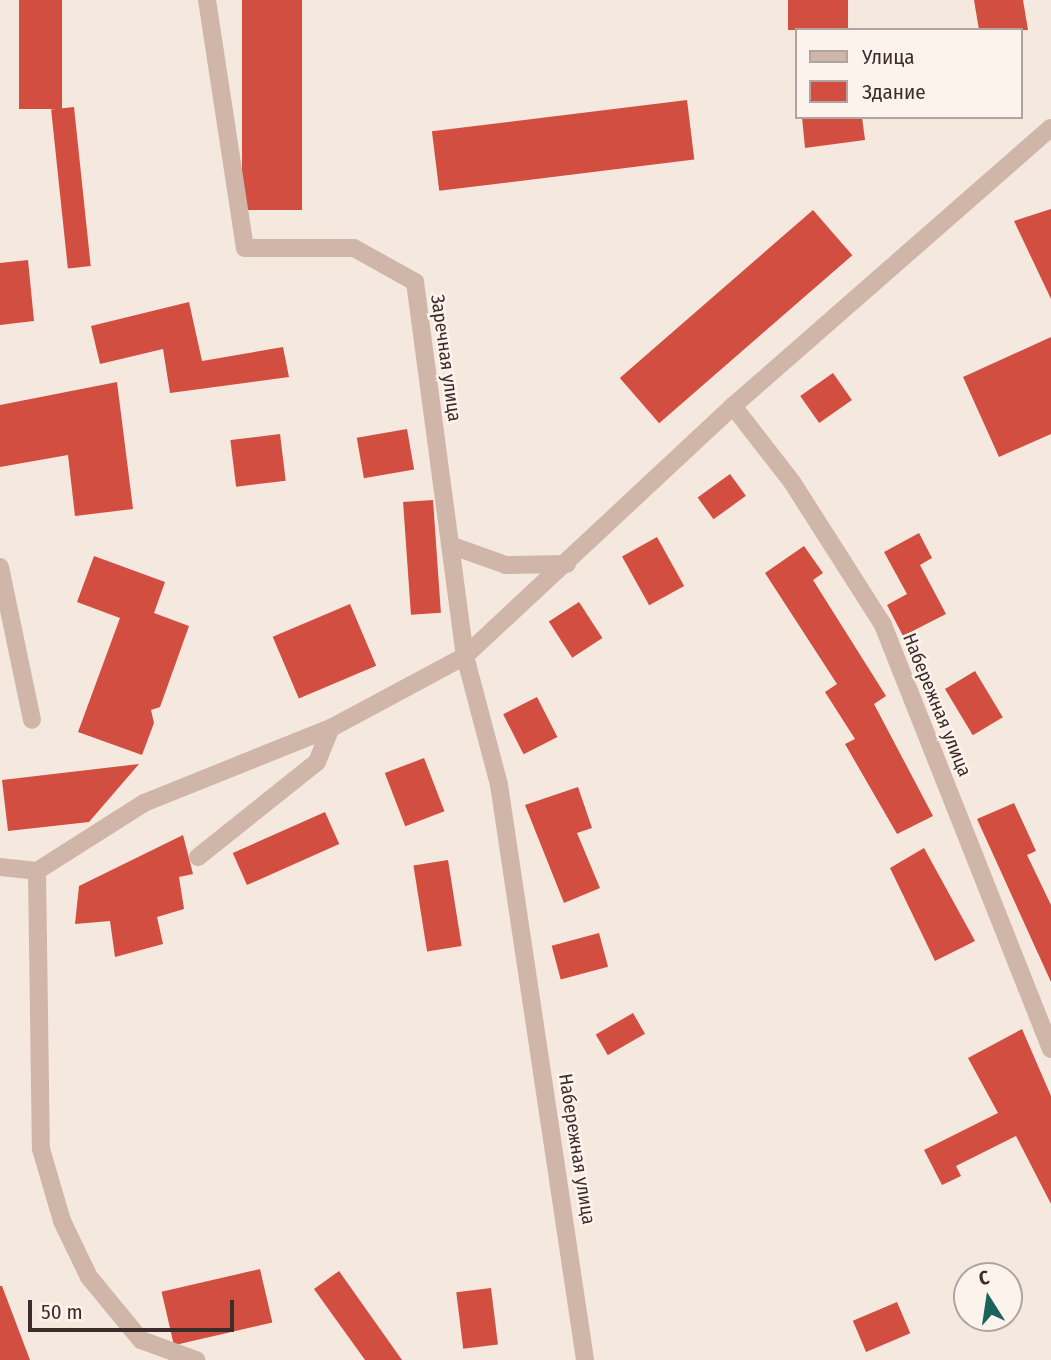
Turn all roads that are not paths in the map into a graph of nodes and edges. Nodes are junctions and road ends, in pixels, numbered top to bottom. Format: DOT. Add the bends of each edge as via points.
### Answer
graph roads {
  1 [pos="207,0"];
  2 [pos="1051,128"];
  3 [pos="733,406"];
  4 [pos="450,545"];
  5 [pos="567,564"];
  6 [pos="0,567"];
  7 [pos="465,656"];
  8 [pos="32,720"];
  9 [pos="331,728"];
  10 [pos="198,857"];
  11 [pos="0,867"];
  12 [pos="37,871"];
  13 [pos="1051,1049"];
  14 [pos="160,1356"];
  15 [pos="196,1360"];
  16 [pos="585,1360"];
  1 -- 4 [label="street, Заречная улица" via="245,248 354,248 415,282"];
  2 -- 3 [label="street"];
  3 -- 5 [label="street"];
  3 -- 13 [label="street, Набережная улица" via="792,482 883,625"];
  4 -- 5 [label="street" via="506,565"];
  4 -- 7 [label="street, Заречная улица"];
  5 -- 7 [label="street"];
  6 -- 8 [label="street"];
  7 -- 9 [label="street"];
  7 -- 16 [label="street, Набережная улица" via="499,785"];
  9 -- 10 [label="street" via="317,762"];
  9 -- 12 [label="street" via="144,803"];
  11 -- 12 [label="street"];
  12 -- 14 [label="street" via="41,1149 62,1221 89,1277"];
  14 -- 15 [label="street"];
}
